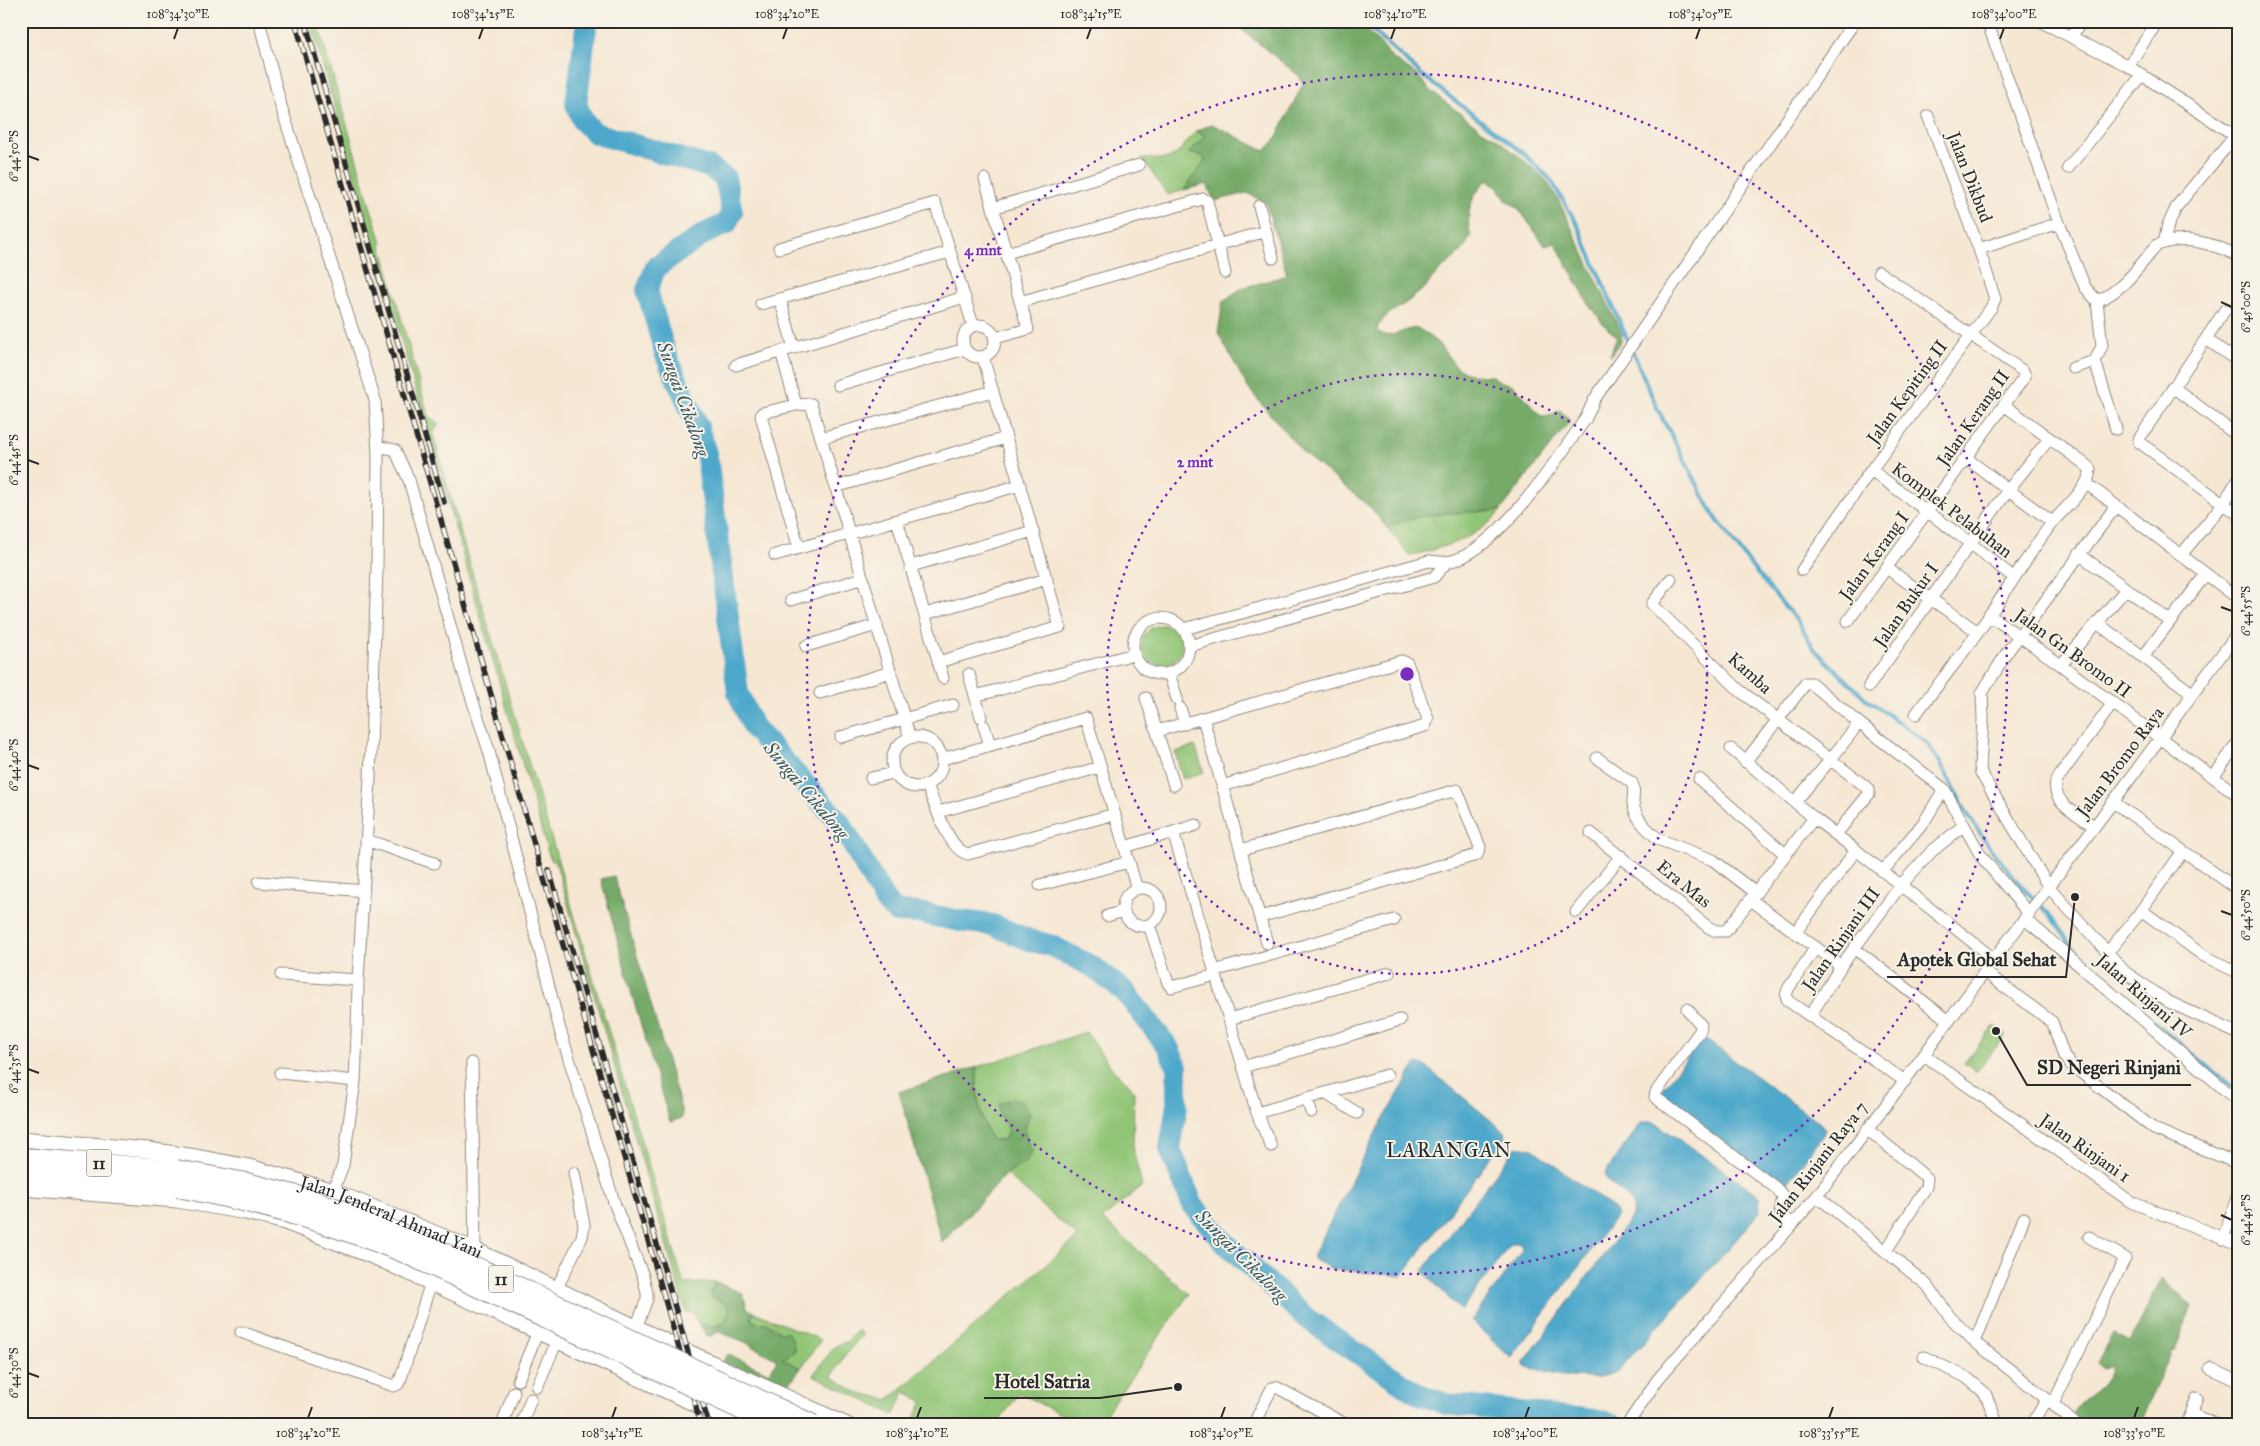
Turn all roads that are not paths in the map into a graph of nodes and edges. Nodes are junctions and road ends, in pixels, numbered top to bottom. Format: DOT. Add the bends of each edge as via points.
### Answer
graph roads {
  1 [pos="259,21"];
  2 [pos="1855,21"];
  3 [pos="1987,21"];
  4 [pos="2040,21"];
  5 [pos="2082,21"];
  6 [pos="2158,21"];
  7 [pos="2071,37"];
  8 [pos="2128,66"];
  9 [pos="2142,75"];
  10 [pos="1928,116"];
  11 [pos="2237,137"];
  12 [pos="1138,164"];
  13 [pos="2068,168"];
  14 [pos="985,179"];
  15 [pos="1259,206"];
  16 [pos="993,208"];
  17 [pos="2059,223"];
  18 [pos="1266,231"];
  19 [pos="2164,243"];
  20 [pos="1218,245"];
  21 [pos="779,248"];
  22 [pos="1979,249"];
  23 [pos="950,252"];
  24 [pos="1006,253"];
  25 [pos="2239,256"];
  26 [pos="1273,258"];
  27 [pos="1880,272"];
  28 [pos="1225,273"];
  29 [pos="965,297"];
  30 [pos="780,299"];
  31 [pos="2097,301"];
  32 [pos="1020,302"];
  33 [pos="761,304"];
  34 [pos="2225,310"];
  35 [pos="974,325"];
  36 [pos="1971,334"];
  37 [pos="995,338"];
  38 [pos="2206,339"];
  39 [pos="794,348"];
  40 [pos="965,349"];
  41 [pos="781,351"];
  42 [pos="983,357"];
  43 [pos="2095,361"];
  44 [pos="2239,362"];
  45 [pos="736,365"];
  46 [pos="2073,368"];
  47 [pos="838,385"];
  48 [pos="2173,387"];
  49 [pos="993,391"];
  50 [pos="796,405"];
  51 [pos="2004,405"];
  52 [pos="2116,428"];
  53 [pos="2239,437"];
  54 [pos="820,438"];
  55 [pos="1006,438"];
  56 [pos="2049,439"];
  57 [pos="378,446"];
  58 [pos="1966,458"];
  59 [pos="1870,470"];
  60 [pos="2239,478"];
  61 [pos="2086,483"];
  62 [pos="1020,485"];
  63 [pos="835,487"];
  64 [pos="2009,489"];
  65 [pos="2223,504"];
  66 [pos="2116,506"];
  67 [pos="1927,512"];
  68 [pos="2239,514"];
  69 [pos="898,520"];
  70 [pos="2052,522"];
  71 [pos="1033,531"];
  72 [pos="849,534"];
  73 [pos="1970,543"];
  74 [pos="799,548"];
  75 [pos="2079,554"];
  76 [pos="776,555"];
  77 [pos="2181,555"];
  78 [pos="1447,562"];
  79 [pos="911,566"];
  80 [pos="1888,569"];
  81 [pos="1802,570"];
  82 [pos="2206,574"];
  83 [pos="2013,577"];
  84 [pos="863,578"];
  85 [pos="1671,579"];
  86 [pos="1047,580"];
  87 [pos="2126,589"];
  88 [pos="1932,599"];
  89 [pos="2239,599"];
  90 [pos="792,600"];
  91 [pos="924,614"];
  92 [pos="1990,615"];
  93 [pos="1848,621"];
  94 [pos="2170,621"];
  95 [pos="2097,623"];
  96 [pos="877,626"];
  97 [pos="1184,629"];
  98 [pos="2239,630"];
  99 [pos="1978,632"];
  100 [pos="2018,639"];
  101 [pos="806,646"];
  102 [pos="1190,646"];
  103 [pos="1134,654"];
  104 [pos="2143,657"];
  105 [pos="938,662"];
  106 [pos="967,665"];
  107 [pos="2061,666"];
  108 [pos="891,672"];
  109 [pos="1169,673"];
  110 [pos="943,678"];
  111 [pos="1869,686"];
  112 [pos="820,693"];
  113 [pos="2192,693"];
  114 [pos="975,696"];
  115 [pos="1146,698"];
  116 [pos="2113,703"];
  117 [pos="953,705"];
  118 [pos="1916,714"];
  119 [pos="1203,718"];
  120 [pos="1778,719"];
  121 [pos="905,720"];
  122 [pos="1185,724"];
  123 [pos="1859,724"];
  124 [pos="1157,732"];
  125 [pos="841,737"];
  126 [pos="910,738"];
  127 [pos="2160,738"];
  128 [pos="2239,741"];
  129 [pos="990,745"];
  130 [pos="1731,749"];
  131 [pos="1597,758"];
  132 [pos="942,759"];
  133 [pos="1831,759"];
  134 [pos="1745,762"];
  135 [pos="1101,767"];
  136 [pos="894,773"];
  137 [pos="2214,776"];
  138 [pos="871,778"];
  139 [pos="1699,779"];
  140 [pos="927,785"];
  141 [pos="1174,786"];
  142 [pos="1222,786"];
  143 [pos="1944,788"];
  144 [pos="2239,796"];
  145 [pos="1795,802"];
  146 [pos="2113,802"];
  147 [pos="938,812"];
  148 [pos="1115,814"];
  149 [pos="1814,818"];
  150 [pos="1196,825"];
  151 [pos="1964,825"];
  152 [pos="2094,826"];
  153 [pos="1173,832"];
  154 [pos="1591,833"];
  155 [pos="1836,834"];
  156 [pos="366,840"];
  157 [pos="1124,847"];
  158 [pos="1241,850"];
  159 [pos="1856,850"];
  160 [pos="2183,851"];
  161 [pos="1785,854"];
  162 [pos="1622,856"];
  163 [pos="1129,862"];
  164 [pos="434,863"];
  165 [pos="1882,871"];
  166 [pos="259,882"];
  167 [pos="1040,885"];
  168 [pos="1901,885"];
  169 [pos="2046,888"];
  170 [pos="1137,889"];
  171 [pos="2239,890"];
  172 [pos="364,891"];
  173 [pos="1754,897"];
  174 [pos="2141,910"];
  175 [pos="1124,911"];
  176 [pos="1576,912"];
  177 [pos="2029,914"];
  178 [pos="1107,916"];
  179 [pos="1260,917"];
  180 [pos="1394,920"];
  181 [pos="1149,925"];
  182 [pos="1796,932"];
  183 [pos="1267,943"];
  184 [pos="1816,947"];
  185 [pos="1854,948"];
  186 [pos="2107,953"];
  187 [pos="1994,959"];
  188 [pos="1841,966"];
  189 [pos="1985,972"];
  190 [pos="1215,973"];
  191 [pos="1389,973"];
  192 [pos="2239,973"];
  193 [pos="281,975"];
  194 [pos="358,980"];
  195 [pos="1687,1009"];
  196 [pos="1810,1016"];
  197 [pos="1229,1019"];
  198 [pos="1400,1020"];
  199 [pos="1949,1021"];
  200 [pos="2239,1034"];
  201 [pos="1924,1055"];
  202 [pos="472,1063"];
  203 [pos="1243,1067"];
  204 [pos="280,1073"];
  205 [pos="1388,1075"];
  206 [pos="355,1081"];
  207 [pos="1905,1081"];
  208 [pos="1325,1093"];
  209 [pos="1308,1098"];
  210 [pos="2239,1102"];
  211 [pos="1311,1112"];
  212 [pos="1257,1113"];
  213 [pos="1357,1113"];
  214 [pos="1867,1129"];
  215 [pos="21,1139"];
  216 [pos="1271,1146"];
  217 [pos="21,1158"];
  218 [pos="2239,1164"];
  219 [pos="574,1173"];
  220 [pos="21,1174"];
  221 [pos="137,1174"];
  222 [pos="21,1188"];
  223 [pos="334,1191"];
  224 [pos="2239,1191"];
  225 [pos="1817,1196"];
  226 [pos="2024,1218"];
  227 [pos="1792,1224"];
  228 [pos="2089,1237"];
  229 [pos="2223,1238"];
  230 [pos="2239,1244"];
  231 [pos="475,1250"];
  232 [pos="1886,1251"];
  233 [pos="431,1282"];
  234 [pos="557,1288"];
  235 [pos="576,1298"];
  236 [pos="636,1328"];
  237 [pos="241,1332"];
  238 [pos="538,1332"];
  239 [pos="557,1341"];
  240 [pos="1974,1342"];
  241 [pos="1924,1357"];
  242 [pos="2210,1368"];
  243 [pos="518,1380"];
  244 [pos="2239,1382"];
  245 [pos="537,1387"];
  246 [pos="2197,1398"];
  247 [pos="2050,1402"];
  248 [pos="2191,1414"];
  249 [pos="818,1419"];
  250 [pos="1630,1420"];
  251 [pos="1329,1421"];
  252 [pos="2033,1422"];
  253 [pos="502,1425"];
  254 [pos="521,1425"];
  255 [pos="741,1425"];
  256 [pos="775,1425"];
  257 [pos="794,1425"];
  258 [pos="847,1425"];
  259 [pos="1253,1425"];
  260 [pos="1347,1425"];
  261 [pos="1998,1425"];
  262 [pos="2076,1425"];
  263 [pos="2186,1425"];
  264 [pos="2217,1425"];
  1 -- 57 [label="street" via="281,106 372,387"];
  2 -- 78 [label="street" via="1594,400 1586,418 1514,514 1484,544"];
  3 -- 17 [label="street"];
  4 -- 7 [label="street"];
  5 -- 7 [label="street"];
  6 -- 8 [label="street"];
  7 -- 8 [label="street"];
  8 -- 9 [label="street"];
  9 -- 11 [label="street"];
  9 -- 13 [label="street"];
  10 -- 22 [label="street, Jalan Dikbud"];
  11 -- 19 [label="street" via="2177,206"];
  12 -- 16 [label="street"];
  14 -- 16 [label="street"];
  15 -- 18 [label="street"];
  16 -- 24 [label="street"];
  17 -- 22 [label="street, Jalan Dikbud"];
  17 -- 31 [label="street" via="2085,287"];
  18 -- 20 [label="street"];
  18 -- 26 [label="street"];
  19 -- 25 [label="street" via="2182,239"];
  19 -- 31 [label="street" via="2156,245 2115,292"];
  20 -- 24 [label="street" via="1203,198"];
  20 -- 28 [label="street"];
  20 -- 32 [label="street"];
  21 -- 23 [label="street" via="933,202 937,205"];
  22 -- 36 [label="street, Jalan Dikbud" via="1995,299"];
  23 -- 29 [label="street"];
  23 -- 30 [label="street"];
  24 -- 32 [label="street"];
  27 -- 36 [label="street"];
  29 -- 35 [label="street"];
  29 -- 39 [label="street"];
  30 -- 33 [label="street"];
  30 -- 39 [label="street"];
  31 -- 43 [label="street" via="2102,346"];
  32 -- 37 [label="street" via="1028,328"];
  34 -- 38 [label="street"];
  35 -- 37 [label="street" via="987,327"];
  35 -- 40 [label="street" via="964,335"];
  36 -- 51 [label="street, Jalan Kerang II" via="2025,374"];
  36 -- 59 [label="street, Jalan Kepiting II"];
  37 -- 42 [label="street" via="993,350"];
  38 -- 44 [label="street"];
  38 -- 48 [label="street"];
  39 -- 41 [label="street"];
  40 -- 42 [label="street" via="972,356"];
  40 -- 47 [label="street"];
  41 -- 45 [label="street"];
  41 -- 50 [label="street"];
  42 -- 49 [label="street"];
  43 -- 46 [label="street"];
  43 -- 52 [label="street"];
  48 -- 53 [label="street"];
  48 -- 65 [label="street" via="2139,442"];
  49 -- 54 [label="street"];
  49 -- 55 [label="street"];
  50 -- 54 [label="street" via="811,404"];
  50 -- 74 [label="street" via="762,413 761,416"];
  51 -- 56 [label="street"];
  51 -- 58 [label="street, Jalan Kerang II"];
  54 -- 63 [label="street"];
  55 -- 62 [label="street"];
  55 -- 63 [label="street"];
  56 -- 61 [label="street" via="2090,469"];
  56 -- 64 [label="street, Jalan Bukur I"];
  57 -- 156 [label="street"];
  57 -- 236 [label="street" via="395,450 409,480 489,751 560,1030 615,1205 643,1276 647,1300"];
  58 -- 64 [label="street"];
  58 -- 67 [label="street, Jalan Kerang II"];
  59 -- 67 [label="street, Komplek Pelabuhan"];
  59 -- 81 [label="street, Jalan Kepiting II"];
  60 -- 65 [label="street"];
  61 -- 66 [label="street"];
  61 -- 70 [label="street"];
  62 -- 69 [label="street"];
  62 -- 71 [label="street"];
  63 -- 72 [label="street"];
  64 -- 70 [label="street"];
  64 -- 73 [label="street, Jalan Bukur I"];
  65 -- 68 [label="street"];
  65 -- 77 [label="street"];
  66 -- 75 [label="street"];
  66 -- 77 [label="street"];
  67 -- 73 [label="street, Komplek Pelabuhan"];
  67 -- 80 [label="street, Jalan Kerang I"];
  69 -- 72 [label="street"];
  69 -- 79 [label="street"];
  70 -- 83 [label="street"];
  71 -- 79 [label="street"];
  71 -- 86 [label="street"];
  72 -- 74 [label="street"];
  72 -- 84 [label="street"];
  73 -- 83 [label="street, Komplek Pelabuhan"];
  73 -- 88 [label="street, Jalan Bukur I"];
  74 -- 76 [label="street"];
  75 -- 87 [label="street"];
  75 -- 100 [label="street"];
  77 -- 82 [label="street"];
  78 -- 97 [label="street" via="1428,561"];
  78 -- 102 [label="street" via="1434,577"];
  79 -- 91 [label="street"];
  80 -- 88 [label="street"];
  80 -- 93 [label="street, Jalan Kerang I"];
  82 -- 89 [label="street"];
  82 -- 94 [label="street"];
  83 -- 92 [label="street"];
  84 -- 90 [label="street"];
  84 -- 96 [label="street"];
  85 -- 120 [label="street, Kamba" via="1652,604 1739,690"];
  86 -- 91 [label="street"];
  86 -- 106 [label="street" via="1060,627"];
  87 -- 94 [label="street"];
  87 -- 95 [label="street"];
  88 -- 99 [label="street"];
  88 -- 111 [label="street, Jalan Bukur I"];
  91 -- 105 [label="street"];
  92 -- 99 [label="street"];
  92 -- 100 [label="street, Jalan Gn Bromo II"];
  94 -- 104 [label="street"];
  95 -- 104 [label="street"];
  95 -- 107 [label="street"];
  96 -- 101 [label="street"];
  96 -- 108 [label="street"];
  97 -- 102 [label="street"];
  97 -- 103 [label="street" via="1168,619 1148,621 1135,634"];
  98 -- 113 [label="street, Jalan Bromo Raya"];
  99 -- 118 [label="street"];
  100 -- 107 [label="street, Jalan Gn Bromo II"];
  100 -- 169 [label="street" via="1982,693 1980,766"];
  102 -- 109 [label="street" via="1184,663"];
  103 -- 109 [label="street" via="1152,673"];
  103 -- 114 [label="street"];
  104 -- 113 [label="street"];
  105 -- 106 [label="street"];
  105 -- 110 [label="street"];
  106 -- 114 [label="street"];
  107 -- 116 [label="street, Jalan Gn Bromo II"];
  108 -- 112 [label="street"];
  108 -- 121 [label="street"];
  109 -- 122 [label="street"];
  113 -- 127 [label="street, Jalan Bromo Raya"];
  114 -- 129 [label="street"];
  115 -- 124 [label="street"];
  116 -- 127 [label="street, Jalan Gn Bromo II"];
  116 -- 152 [label="street" via="2054,786 2061,802"];
  117 -- 121 [label="street"];
  119 -- 122 [label="street"];
  119 -- 142 [label="street"];
  119 -- 142 [label="street" via="1401,661 1406,663 1428,718 1425,726"];
  120 -- 123 [label="street" via="1808,682"];
  120 -- 133 [label="street, Kamba"];
  120 -- 134 [label="street"];
  121 -- 125 [label="street"];
  121 -- 126 [label="street"];
  122 -- 124 [label="street"];
  123 -- 133 [label="street"];
  123 -- 143 [label="street"];
  124 -- 141 [label="street"];
  126 -- 132 [label="street" via="929,740 939,750"];
  126 -- 136 [label="street" via="895,750 892,760"];
  127 -- 137 [label="street, Jalan Gn Bromo II"];
  127 -- 146 [label="street, Jalan Bromo Raya"];
  128 -- 137 [label="street"];
  129 -- 132 [label="street"];
  129 -- 135 [label="street" via="1086,718"];
  130 -- 134 [label="street"];
  131 -- 173 [label="street" via="1632,783 1635,810 1652,834 1713,860"];
  132 -- 140 [label="street" via="940,773"];
  133 -- 145 [label="street"];
  133 -- 155 [label="street, Kamba" via="1869,789"];
  134 -- 145 [label="street"];
  135 -- 147 [label="street"];
  135 -- 148 [label="street"];
  136 -- 138 [label="street"];
  136 -- 140 [label="street" via="907,785"];
  137 -- 144 [label="street, Jalan Gn Bromo II"];
  139 -- 161 [label="street"];
  140 -- 147 [label="street"];
  142 -- 158 [label="street"];
  143 -- 151 [label="street, Jalan Rinjani IV"];
  143 -- 165 [label="street" via="1924,822"];
  145 -- 149 [label="street"];
  146 -- 152 [label="street, Jalan Bromo Raya"];
  146 -- 160 [label="street"];
  147 -- 148 [label="street" via="953,845 968,854"];
  148 -- 157 [label="street"];
  149 -- 155 [label="street"];
  149 -- 161 [label="street"];
  150 -- 153 [label="street"];
  151 -- 168 [label="street, Jalan Rinjani III" via="1931,852"];
  151 -- 177 [label="street, Jalan Rinjani IV" via="1980,856"];
  152 -- 169 [label="street, Jalan Bromo Raya"];
  153 -- 157 [label="street"];
  153 -- 190 [label="street"];
  154 -- 162 [label="street, Era Mas"];
  155 -- 159 [label="street"];
  156 -- 164 [label="street"];
  156 -- 172 [label="street"];
  157 -- 163 [label="street"];
  158 -- 179 [label="street"];
  158 -- 179 [label="street" via="1454,790 1459,792 1480,847 1477,855"];
  159 -- 165 [label="street"];
  159 -- 182 [label="street"];
  160 -- 171 [label="street"];
  160 -- 174 [label="street"];
  161 -- 173 [label="street"];
  162 -- 173 [label="street, Era Mas" via="1716,931 1726,931"];
  162 -- 176 [label="street"];
  163 -- 167 [label="street"];
  163 -- 170 [label="street"];
  165 -- 168 [label="street"];
  166 -- 172 [label="street"];
  168 -- 185 [label="street, Jalan Rinjani III"];
  168 -- 187 [label="street"];
  169 -- 177 [label="street, Jalan Bromo Raya"];
  169 -- 186 [label="street"];
  170 -- 175 [label="street" via="1126,897"];
  170 -- 181 [label="street" via="1150,890 1159,899 1159,916"];
  172 -- 194 [label="street"];
  173 -- 182 [label="street"];
  174 -- 186 [label="street"];
  174 -- 192 [label="street" via="2204,956"];
  175 -- 178 [label="street"];
  175 -- 181 [label="street" via="1135,924"];
  177 -- 187 [label="street, Jalan Rinjani Raya 7"];
  177 -- 210 [label="street, Jalan Rinjani IV"];
  179 -- 183 [label="street"];
  180 -- 190 [label="street"];
  181 -- 190 [label="street" via="1171,987"];
  182 -- 184 [label="street"];
  184 -- 188 [label="street"];
  184 -- 196 [label="street" via="1786,996 1788,1001"];
  185 -- 188 [label="street, Jalan Rinjani III"];
  185 -- 199 [label="street"];
  186 -- 200 [label="street" via="2124,972 2169,1002"];
  187 -- 189 [label="street, Jalan Rinjani Raya 7"];
  188 -- 196 [label="street, Jalan Rinjani III"];
  189 -- 199 [label="street, Jalan Rinjani Raya 7"];
  189 -- 218 [label="street" via="2052,1022 2070,1064 2154,1129"];
  190 -- 197 [label="street"];
  191 -- 197 [label="street"];
  193 -- 194 [label="street"];
  194 -- 206 [label="street"];
  195 -- 227 [label="street" via="1701,1025 1700,1031 1655,1097 1776,1188 1783,1196 1780,1214"];
  196 -- 207 [label="street, Jalan Rinjani III"];
  197 -- 203 [label="street"];
  198 -- 203 [label="street"];
  199 -- 201 [label="street, Jalan Rinjani Raya 7"];
  201 -- 207 [label="street, Jalan Rinjani Raya 7"];
  201 -- 229 [label="street, Jalan Rinjani 1" via="2132,1202"];
  202 -- 231 [label="street"];
  203 -- 212 [label="street"];
  204 -- 206 [label="street"];
  205 -- 208 [label="street"];
  206 -- 223 [label="street" via="343,1165"];
  207 -- 214 [label="street, Jalan Rinjani Raya 7"];
  208 -- 209 [label="street"];
  208 -- 213 [label="street"];
  209 -- 211 [label="street"];
  209 -- 212 [label="street"];
  212 -- 216 [label="street"];
  214 -- 225 [label="street, Jalan Rinjani Raya 7"];
  214 -- 232 [label="street" via="1927,1178 1926,1187"];
  215 -- 223 [label="street, Jalan Jenderal Ahmad Yani" via="196,1157 249,1167"];
  217 -- 221 [label="highway, Jalan Jenderal Ahmad Yani / 11"];
  219 -- 234 [label="street" via="584,1225 582,1237"];
  220 -- 221 [label="highway, Jalan Jenderal Ahmad Yani / 11"];
  221 -- 249 [label="highway, Jalan Jenderal Ahmad Yani / 11, bridge" via="176,1170 246,1183 364,1218"];
  221 -- 256 [label="highway, Jalan Jenderal Ahmad Yani / 11, bridge" via="178,1187 298,1214 360,1234"];
  222 -- 233 [label="street" via="177,1200 246,1212 331,1238"];
  223 -- 231 [label="street, Jalan Jenderal Ahmad Yani"];
  224 -- 229 [label="street"];
  225 -- 227 [label="street, Jalan Rinjani Raya 7"];
  225 -- 232 [label="street"];
  226 -- 240 [label="street"];
  227 -- 250 [label="street, Jalan Rinjani Raya 7" via="1658,1379"];
  228 -- 247 [label="street" via="2125,1258"];
  229 -- 230 [label="street, Jalan Rinjani 1"];
  231 -- 234 [label="street, Jalan Jenderal Ahmad Yani"];
  232 -- 240 [label="street" via="1927,1285 1950,1317"];
  233 -- 237 [label="street" via="401,1378 394,1386"];
  233 -- 238 [label="street"];
  234 -- 235 [label="street, Jalan Jenderal Ahmad Yani"];
  234 -- 238 [label="street"];
  235 -- 236 [label="street, Jalan Jenderal Ahmad Yani"];
  235 -- 239 [label="street"];
  236 -- 249 [label="street, Jalan Jenderal Ahmad Yani"];
  238 -- 239 [label="street"];
  238 -- 243 [label="street"];
  239 -- 245 [label="street"];
  239 -- 255 [label="street"];
  240 -- 247 [label="street"];
  241 -- 261 [label="street" via="1966,1377 1985,1393"];
  242 -- 244 [label="street"];
  246 -- 248 [label="street"];
  247 -- 252 [label="street"];
  247 -- 262 [label="street"];
  248 -- 263 [label="street"];
  248 -- 264 [label="street"];
  249 -- 257 [label="street" via="809,1412 800,1416"];
  249 -- 258 [label="street, Jalan Jenderal Ahmad Yani"];
  251 -- 259 [label="street" via="1276,1387 1272,1388"];
  251 -- 260 [label="street"];
  253 -- 254 [label="street" via="512,1397 529,1403"];
}
